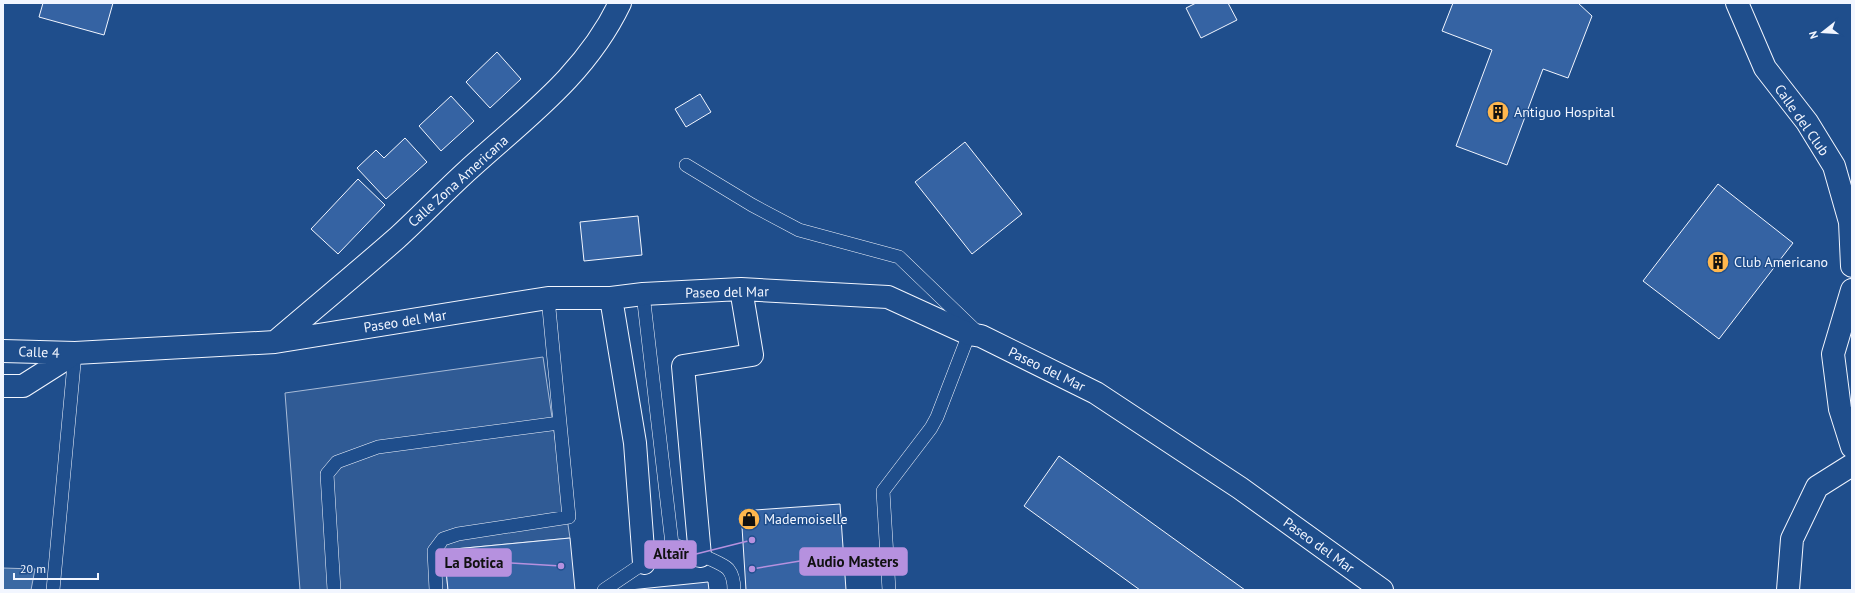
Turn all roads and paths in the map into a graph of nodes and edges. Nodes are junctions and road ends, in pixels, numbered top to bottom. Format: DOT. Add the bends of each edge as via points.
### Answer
graph roads {
  1 [pos="620,3"];
  2 [pos="1737,3"];
  3 [pos="686,165"];
  4 [pos="1852,266"];
  5 [pos="741,289"];
  6 [pos="1852,290"];
  7 [pos="643,294"];
  8 [pos="548,298"];
  9 [pos="610,298"];
  10 [pos="975,335"];
  11 [pos="275,342"];
  12 [pos="3,350"];
  13 [pos="75,353"];
  14 [pos="3,386"];
  15 [pos="559,423"];
  16 [pos="1852,447"];
  17 [pos="1852,464"];
  18 [pos="672,544"];
  19 [pos="700,556"];
  20 [pos="644,563"];
  21 [pos="52,590"];
  22 [pos="334,590"];
  23 [pos="436,590"];
  24 [pos="604,590"];
  25 [pos="734,590"];
  26 [pos="889,590"];
  27 [pos="1382,590"];
  28 [pos="1788,590"];
  1 -- 11 [label="street, Calle Zona Americana" via="610,25 569,79 537,111 467,171 397,238"];
  2 -- 4 [label="street, Calle del Club" via="1765,68 1807,122 1834,166 1850,222"];
  3 -- 10 [label="lane" via="799,230 899,257"];
  5 -- 7 [label="street, Paseo del Mar"];
  5 -- 10 [label="street, Paseo del Mar" via="888,297"];
  5 -- 19 [label="street" via="752,355 683,366"];
  6 -- 16 [label="street" via="1833,354 1840,409"];
  7 -- 9 [label="street, Paseo del Mar"];
  7 -- 18 [label="lane"];
  8 -- 9 [label="street, Paseo del Mar"];
  8 -- 11 [label="street, Paseo del Mar"];
  8 -- 15 [label="lane"];
  9 -- 20 [label="street" via="635,443"];
  10 -- 26 [label="lane" via="931,428 883,491"];
  10 -- 27 [label="street, Paseo del Mar" via="1096,393 1240,488"];
  11 -- 13 [label="street, Paseo del Mar"];
  12 -- 13 [label="street, Calle 4"];
  13 -- 14 [label="street, Paseo del Mar" via="23,386"];
  13 -- 21 [label="lane"];
  15 -- 22 [label="lane" via="378,447 337,462 327,474"];
  15 -- 23 [label="lane" via="569,517 458,534 443,539 434,551"];
  17 -- 28 [label="street" via="1817,487 1792,539"];
  18 -- 19 [label="lane"];
  18 -- 20 [label="lane"];
  19 -- 25 [label="lane" via="727,569 733,578"];
  20 -- 24 [label="lane"];
}
